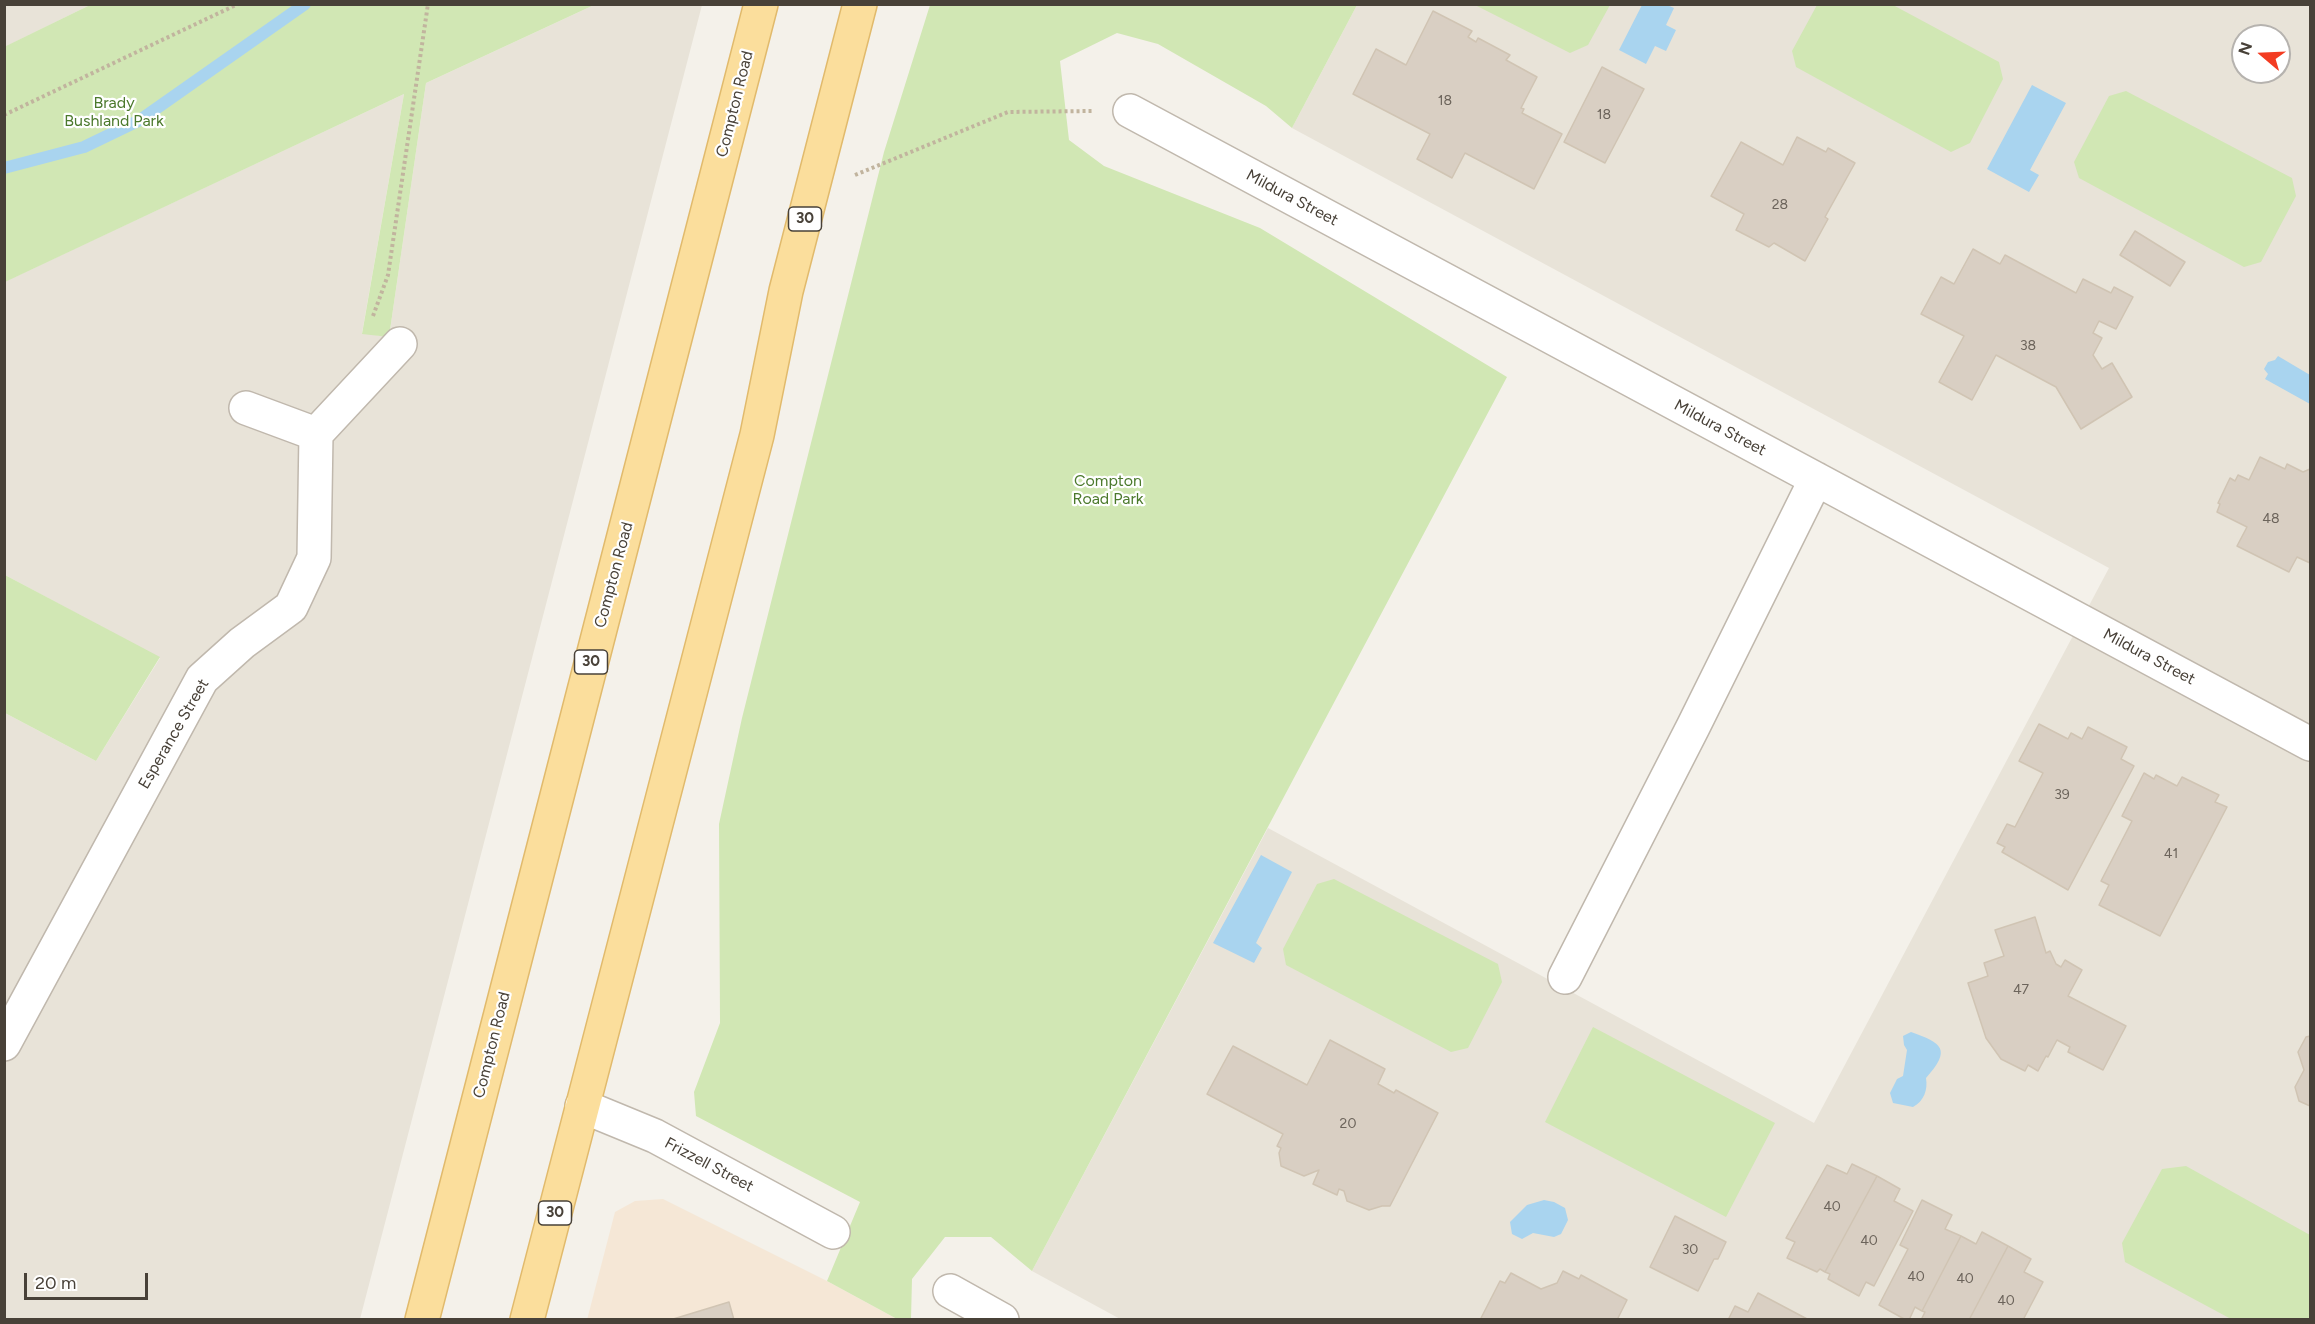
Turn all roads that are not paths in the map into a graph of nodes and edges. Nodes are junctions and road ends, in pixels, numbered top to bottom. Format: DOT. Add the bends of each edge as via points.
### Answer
graph roads {
  1 [pos="761,4"];
  2 [pos="860,4"];
  3 [pos="1130,111"];
  4 [pos="400,344"];
  5 [pos="246,408"];
  6 [pos="316,434"];
  7 [pos="1816,479"];
  8 [pos="2310,744"];
  9 [pos="1565,977"];
  10 [pos="4,1044"];
  11 [pos="582,1106"];
  12 [pos="833,1232"];
  13 [pos="950,1291"];
  14 [pos="422,1320"];
  15 [pos="527,1320"];
  16 [pos="1002,1320"];
  1 -- 14 [label="main road, Compton Road / 30"];
  2 -- 11 [label="main road, 30" via="786,291 757,435"];
  3 -- 7 [label="street, Mildura Street"];
  4 -- 6 [label="street"];
  5 -- 6 [label="street"];
  6 -- 10 [label="street, Esperance Street" via="314,558 291,608 242,643 202,679"];
  7 -- 8 [label="street, Mildura Street"];
  7 -- 9 [label="street"];
  11 -- 12 [label="street, Frizzell Street" via="655,1137"];
  11 -- 15 [label="main road, 30"];
  13 -- 16 [label="street"];
}
